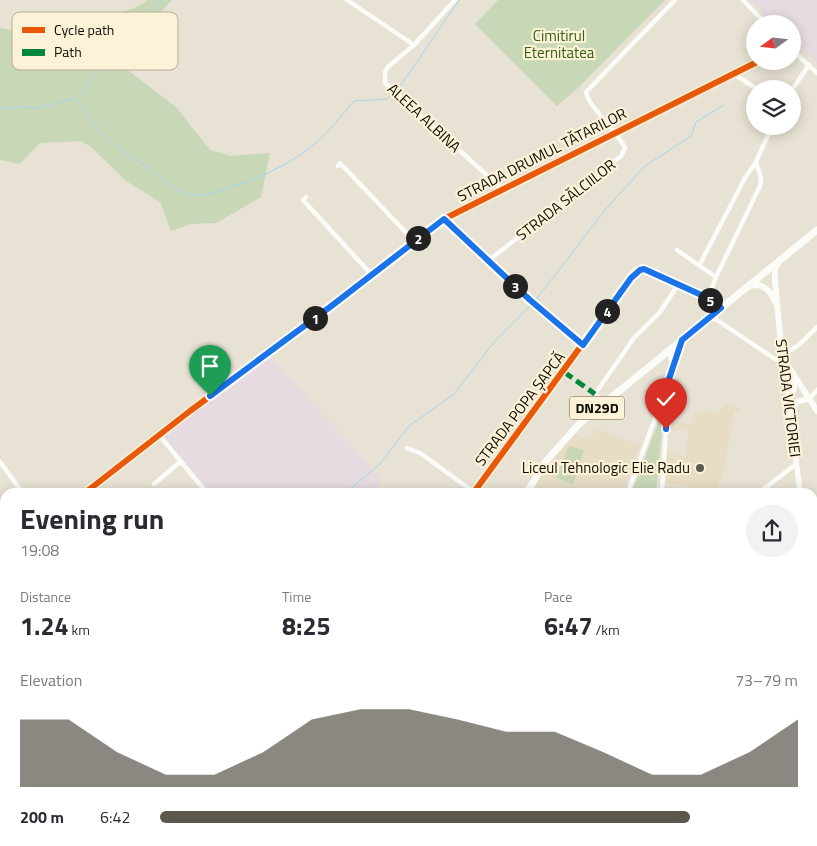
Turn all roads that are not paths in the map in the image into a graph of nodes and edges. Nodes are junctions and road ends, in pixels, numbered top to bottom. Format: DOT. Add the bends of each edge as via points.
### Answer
graph roads {
  1 [pos="347,0"];
  2 [pos="456,0"];
  3 [pos="675,0"];
  4 [pos="743,0"];
  5 [pos="757,15"];
  6 [pos="414,45"];
  7 [pos="801,58"];
  8 [pos="809,65"];
  9 [pos="746,68"];
  10 [pos="817,73"];
  11 [pos="734,74"];
  12 [pos="799,80"];
  13 [pos="746,82"];
  14 [pos="615,132"];
  15 [pos="768,135"];
  16 [pos="756,162"];
  17 [pos="338,166"];
  18 [pos="501,188"];
  19 [pos="306,197"];
  20 [pos="444,219"];
  21 [pos="817,230"];
  22 [pos="414,241"];
  23 [pos="677,250"];
  24 [pos="488,261"];
  25 [pos="779,262"];
  26 [pos="700,264"];
  27 [pos="371,274"];
  28 [pos="763,275"];
  29 [pos="716,277"];
  30 [pos="678,285"];
  31 [pos="748,286"];
  32 [pos="775,286"];
  33 [pos="766,288"];
  34 [pos="708,298"];
  35 [pos="776,304"];
  36 [pos="721,308"];
  37 [pos="711,316"];
  38 [pos="817,327"];
  39 [pos="682,340"];
  40 [pos="583,345"];
  41 [pos="670,349"];
  42 [pos="783,359"];
  43 [pos="672,369"];
  44 [pos="794,378"];
  45 [pos="668,382"];
  46 [pos="817,390"];
  47 [pos="809,399"];
  48 [pos="604,402"];
  49 [pos="788,406"];
  50 [pos="817,411"];
  51 [pos="160,435"];
  52 [pos="407,448"];
  53 [pos="0,462"];
  54 [pos="180,462"];
  55 [pos="796,464"];
  56 [pos="154,484"];
  57 [pos="19,488"];
  58 [pos="91,488"];
  59 [pos="203,488"];
  60 [pos="468,488"];
  61 [pos="477,488"];
  62 [pos="529,488"];
  63 [pos="629,488"];
  64 [pos="662,488"];
  65 [pos="765,488"];
  66 [pos="799,488"];
  1 -- 6 [label="street"];
  2 -- 6 [label="street, ALEEA ALBINA"];
  3 -- 14 [label="street" via="586,92"];
  4 -- 5 [label="street"];
  6 -- 18 [label="street, ALEEA ALBINA" via="385,72 385,84"];
  7 -- 8 [label="street"];
  8 -- 10 [label="street"];
  8 -- 12 [label="street"];
  9 -- 11 [label="street, STRADA DRUMUL TĂTARILOR"];
  11 -- 13 [label="street"];
  11 -- 14 [label="street, STRADA DRUMUL TĂTARILOR"];
  14 -- 18 [label="street, STRADA DRUMUL TĂTARILOR"];
  14 -- 24 [label="street, STRADA SĂLCIILOR" via="625,148 618,160"];
  15 -- 16 [label="street"];
  16 -- 26 [label="street"];
  16 -- 29 [label="street" via="760,186"];
  17 -- 22 [label="street" via="340,163"];
  18 -- 20 [label="street, STRADA DRUMUL TĂTARILOR"];
  19 -- 27 [label="street" via="303,200"];
  20 -- 22 [label="street, STRADA DRUMUL TĂTARILOR"];
  20 -- 24 [label="street"];
  21 -- 25 [label="main road, DN29D"];
  22 -- 27 [label="street, STRADA DRUMUL TĂTARILOR"];
  23 -- 26 [label="street"];
  24 -- 40 [label="street"];
  25 -- 28 [label="main road, DN29D"];
  25 -- 32 [label="main road, STRADA VICTORIEI" via="775,269"];
  26 -- 29 [label="street"];
  27 -- 51 [label="street, STRADA DRUMUL TĂTARILOR"];
  28 -- 31 [label="main road, DN29D"];
  28 -- 32 [label="main road"];
  28 -- 33 [label="main road, STRADA VICTORIEI"];
  29 -- 34 [label="street"];
  30 -- 34 [label="street, STRADA POPA ȘAPCĂ"];
  30 -- 40 [label="street, STRADA POPA ȘAPCĂ" via="644,269 636,271"];
  30 -- 48 [label="street" via="594,394"];
  31 -- 33 [label="main road" via="757,284"];
  31 -- 36 [label="main road, DN29D"];
  32 -- 35 [label="main road, STRADA VICTORIEI"];
  33 -- 35 [label="main road, STRADA VICTORIEI"];
  34 -- 36 [label="street, STRADA POPA ȘAPCĂ"];
  35 -- 42 [label="main road, STRADA VICTORIEI"];
  36 -- 37 [label="main road, DN29D"];
  37 -- 39 [label="main road, DN29D"];
  37 -- 42 [label="street" via="778,361"];
  38 -- 42 [label="street"];
  39 -- 41 [label="main road, DN29D"];
  39 -- 43 [label="street"];
  40 -- 61 [label="street, STRADA POPA ȘAPCĂ"];
  41 -- 43 [label="street"];
  41 -- 48 [label="main road, DN29D"];
  42 -- 44 [label="main road"];
  42 -- 49 [label="street, STRADA VICTORIEI"];
  43 -- 45 [label="street"];
  44 -- 47 [label="main road"];
  44 -- 49 [label="street"];
  45 -- 63 [label="street"];
  45 -- 64 [label="street"];
  46 -- 47 [label="street"];
  47 -- 49 [label="street"];
  47 -- 50 [label="main road"];
  48 -- 62 [label="main road, DN29D" via="562,442"];
  49 -- 55 [label="street, STRADA VICTORIEI"];
  51 -- 54 [label="street"];
  51 -- 58 [label="street, STRADA DRUMUL TĂTARILOR"];
  52 -- 60 [label="street" via="420,453"];
  53 -- 57 [label="street"];
  54 -- 56 [label="street"];
  54 -- 59 [label="street"];
  55 -- 65 [label="street"];
  55 -- 66 [label="street, STRADA VICTORIEI"];
}
